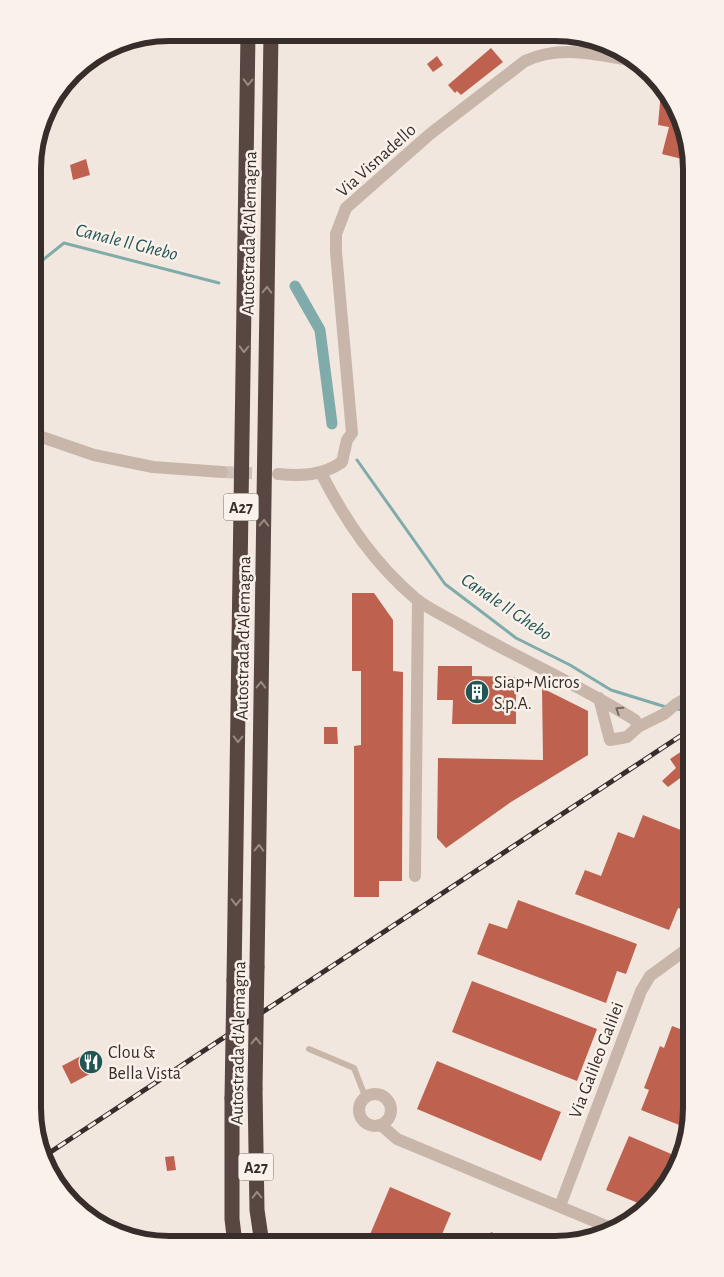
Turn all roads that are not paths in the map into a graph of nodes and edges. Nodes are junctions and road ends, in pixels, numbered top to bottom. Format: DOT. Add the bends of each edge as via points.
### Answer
graph roads {
  1 [pos="248,42"];
  2 [pos="271,42"];
  3 [pos="619,59"];
  4 [pos="41,437"];
  5 [pos="222,472"];
  6 [pos="321,473"];
  7 [pos="278,474"];
  8 [pos="418,600"];
  9 [pos="599,698"];
  10 [pos="682,701"];
  11 [pos="638,726"];
  12 [pos="415,876"];
  13 [pos="682,952"];
  14 [pos="309,1049"];
  15 [pos="365,1096"];
  16 [pos="381,1125"];
  17 [pos="560,1206"];
  18 [pos="605,1225"];
  19 [pos="234,1236"];
  20 [pos="261,1236"];
  1 -- 19 [label="highway, Autostrada d'Alemagna / A27, one-way, bridge" via="232,1098"];
  20 -- 2 [label="highway, Autostrada d'Alemagna / A27, one-way, bridge" via="257,1210 254,1089"];
  3 -- 6 [label="street, Via Visnadello" via="571,50 538,55 525,61 430,134 346,208 336,234 336,252 352,433 342,462"];
  4 -- 5 [label="street" via="94,455 153,467"];
  6 -- 7 [label="street, Via Visnadello" via="301,476"];
  6 -- 8 [label="street" via="341,514 375,559"];
  8 -- 9 [label="street" via="517,657"];
  8 -- 12 [label="street"];
  11 -- 9 [label="street, one-way" via="635,720"];
  9 -- 11 [label="street" via="610,740 627,737"];
  10 -- 11 [label="street" via="664,714"];
  13 -- 17 [label="street, Via Galileo Galilei" via="650,976 641,991"];
  14 -- 15 [label="lane" via="354,1068"];
  15 -- 16 [label="street" via="359,1104 359,1115 371,1126"];
  15 -- 16 [label="street" via="376,1093 389,1102 389,1118"];
  16 -- 17 [label="street" via="398,1140"];
  17 -- 18 [label="street"];
}
